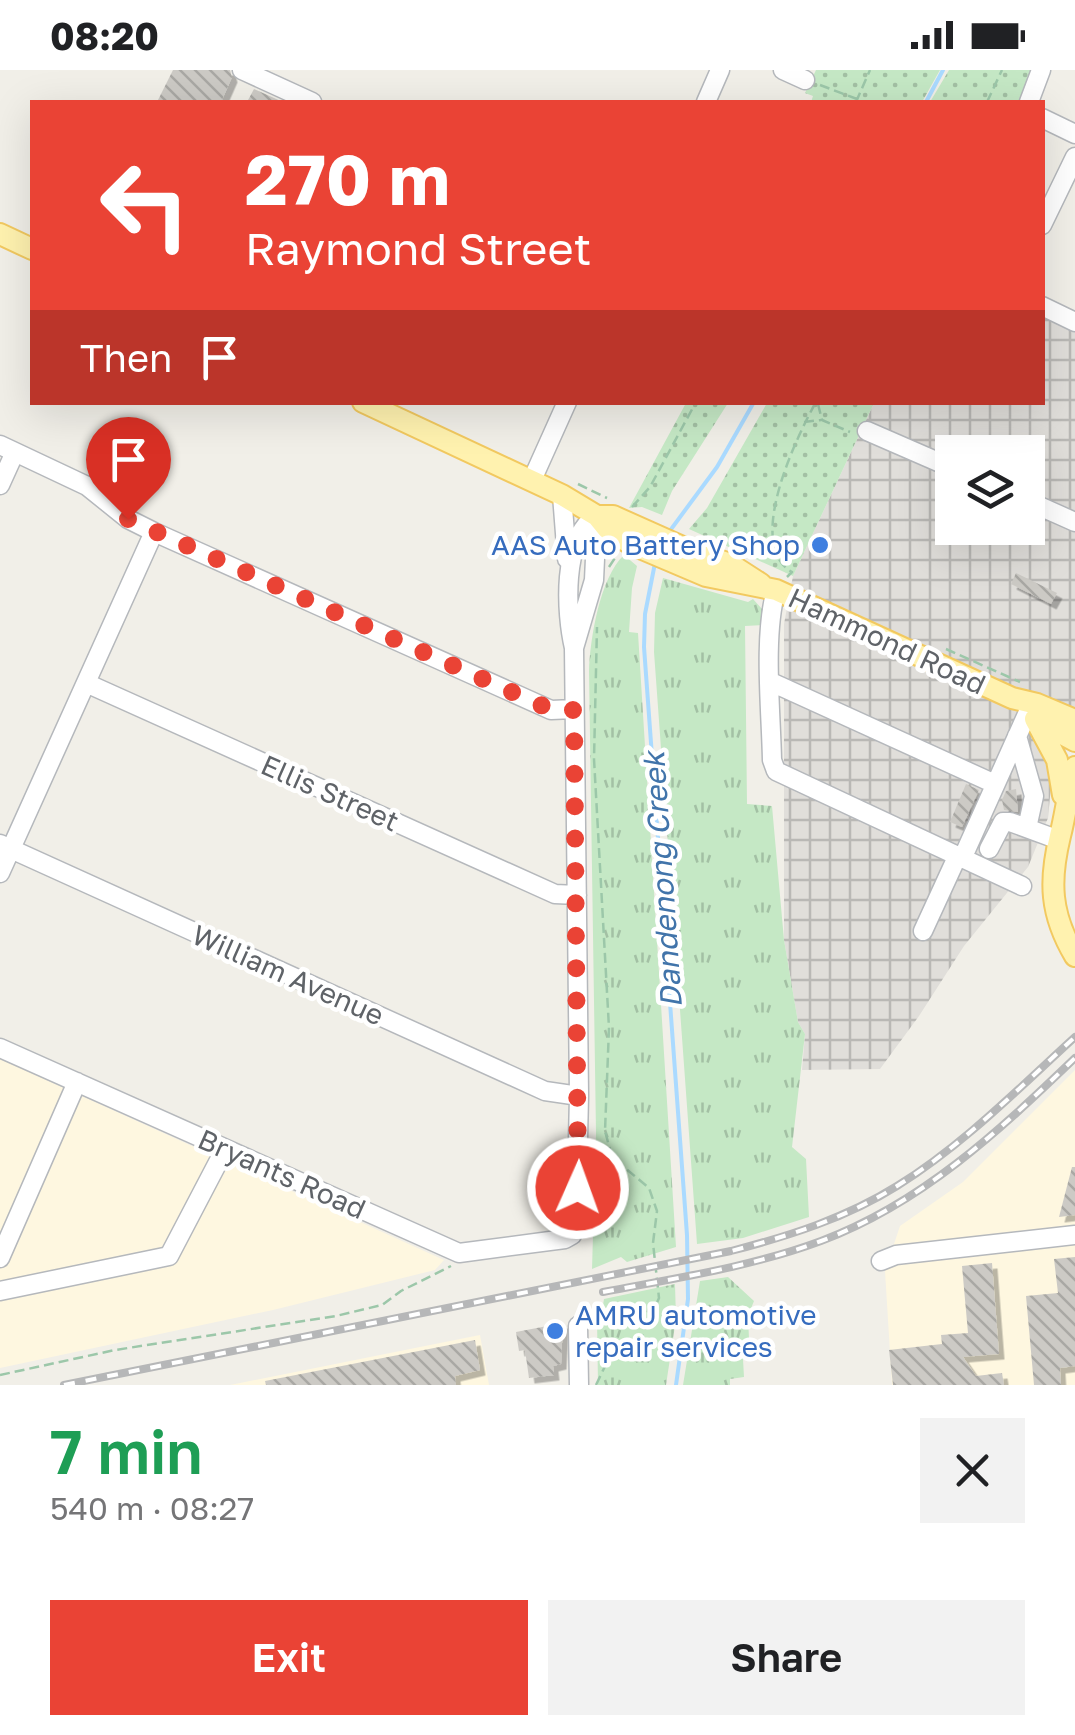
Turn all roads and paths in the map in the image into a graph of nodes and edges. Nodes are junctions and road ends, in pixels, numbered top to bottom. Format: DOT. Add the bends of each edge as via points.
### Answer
graph roads {
  1 [pos="242,70"];
  2 [pos="720,70"];
  3 [pos="783,70"];
  4 [pos="870,70"];
  5 [pos="1002,70"];
  6 [pos="1040,70"];
  7 [pos="804,80"];
  8 [pos="308,100"];
  9 [pos="707,100"];
  10 [pos="854,100"];
  11 [pos="856,100"];
  12 [pos="987,100"];
  13 [pos="1029,100"];
  14 [pos="1045,119"];
  15 [pos="1075,134"];
  16 [pos="1075,157"];
  17 [pos="1045,218"];
  18 [pos="0,234"];
  19 [pos="30,248"];
  20 [pos="1045,307"];
  21 [pos="1075,322"];
  22 [pos="369,405"];
  23 [pos="567,405"];
  24 [pos="694,405"];
  25 [pos="815,405"];
  26 [pos="818,405"];
  27 [pos="822,420"];
  28 [pos="804,422"];
  29 [pos="868,430"];
  30 [pos="7,449"];
  31 [pos="935,460"];
  32 [pos="532,480"];
  33 [pos="0,486"];
  34 [pos="562,495"];
  35 [pos="1045,509"];
  36 [pos="629,510"];
  37 [pos="597,516"];
  38 [pos="1075,522"];
  39 [pos="154,532"];
  40 [pos="635,539"];
  41 [pos="596,568"];
  42 [pos="776,584"];
  43 [pos="568,585"];
  44 [pos="597,624"];
  45 [pos="574,648"];
  46 [pos="86,682"];
  47 [pos="771,682"];
  48 [pos="574,710"];
  49 [pos="1025,710"];
  50 [pos="1075,720"];
  51 [pos="1017,736"];
  52 [pos="1075,741"];
  53 [pos="1075,767"];
  54 [pos="996,784"];
  55 [pos="1070,809"];
  56 [pos="1027,828"];
  57 [pos="1060,837"];
  58 [pos="5,847"];
  59 [pos="988,849"];
  60 [pos="959,858"];
  61 [pos="0,873"];
  62 [pos="1022,886"];
  63 [pos="577,895"];
  64 [pos="923,930"];
  65 [pos="1075,956"];
  66 [pos="2,1054"];
  67 [pos="77,1082"];
  68 [pos="579,1096"];
  69 [pos="226,1149"];
  70 [pos="1075,1236"];
  71 [pos="458,1253"];
  72 [pos="0,1258"];
  73 [pos="882,1261"];
  74 [pos="0,1290"];
  75 [pos="578,1326"];
  76 [pos="0,1374"];
  77 [pos="578,1385"];
  78 [pos="596,1385"];
  1 -- 8 [label="street"];
  2 -- 9 [label="street"];
  3 -- 7 [label="street"];
  4 -- 11 [label="path"];
  5 -- 12 [label="path"];
  6 -- 13 [label="street"];
  7 -- 10 [label="path"];
  14 -- 15 [label="street"];
  16 -- 17 [label="street"];
  18 -- 19 [label="main road"];
  20 -- 21 [label="street"];
  22 -- 32 [label="main road, Hammond Road"];
  23 -- 32 [label="street"];
  24 -- 36 [label="path" via="650,487"];
  25 -- 28 [label="path"];
  26 -- 27 [label="path"];
  27 -- 28 [label="path"];
  27 -- 29 [label="path" via="859,436"];
  28 -- 42 [label="path" via="774,515 777,553 792,572"];
  29 -- 31 [label="street"];
  30 -- 33 [label="street"];
  30 -- 39 [label="street" via="87,486"];
  32 -- 34 [label="main road, Hammond Road"];
  34 -- 37 [label="main road, Hammond Road"];
  34 -- 43 [label="street"];
  35 -- 38 [label="street"];
  37 -- 40 [label="main road, Hammond Road" via="614,516"];
  37 -- 41 [label="street"];
  37 -- 43 [label="street" via="580,536"];
  39 -- 46 [label="street"];
  39 -- 48 [label="street" via="552,710"];
  40 -- 41 [label="street" via="607,552"];
  40 -- 42 [label="main road, Hammond Road"];
  41 -- 45 [label="street"];
  42 -- 47 [label="street"];
  42 -- 49 [label="main road, Hammond Road"];
  43 -- 45 [label="street"];
  44 -- 78 [label="path" via="605,1131 612,1157 655,1198 659,1298 636,1350 616,1343"];
  45 -- 48 [label="street"];
  46 -- 58 [label="street"];
  46 -- 63 [label="street, Ellis Street" via="555,894"];
  47 -- 54 [label="street"];
  47 -- 60 [label="street" via="778,773"];
  48 -- 63 [label="street"];
  49 -- 50 [label="main road, Hammond Road" via="1037,704"];
  49 -- 51 [label="street"];
  49 -- 52 [label="main road, Hammond Road"];
  49 -- 55 [label="main road" via="1058,763"];
  51 -- 54 [label="street"];
  51 -- 56 [label="street" via="1034,796"];
  53 -- 55 [label="main road"];
  54 -- 60 [label="street"];
  55 -- 57 [label="main road"];
  56 -- 57 [label="street"];
  56 -- 59 [label="street" via="1002,822"];
  57 -- 65 [label="main road" via="1052,897"];
  58 -- 61 [label="street"];
  58 -- 68 [label="street, William Avenue" via="545,1090"];
  60 -- 62 [label="street"];
  60 -- 64 [label="street"];
  63 -- 68 [label="street"];
  66 -- 67 [label="street, Bryants Road"];
  67 -- 69 [label="street, Bryants Road"];
  67 -- 72 [label="street"];
  68 -- 71 [label="street" via="572,1235"];
  69 -- 71 [label="street, Bryants Road"];
  69 -- 74 [label="street" via="169,1256"];
  70 -- 73 [label="street"];
  71 -- 76 [label="path" via="450,1267 382,1305"];
  75 -- 77 [label="street"];
}
